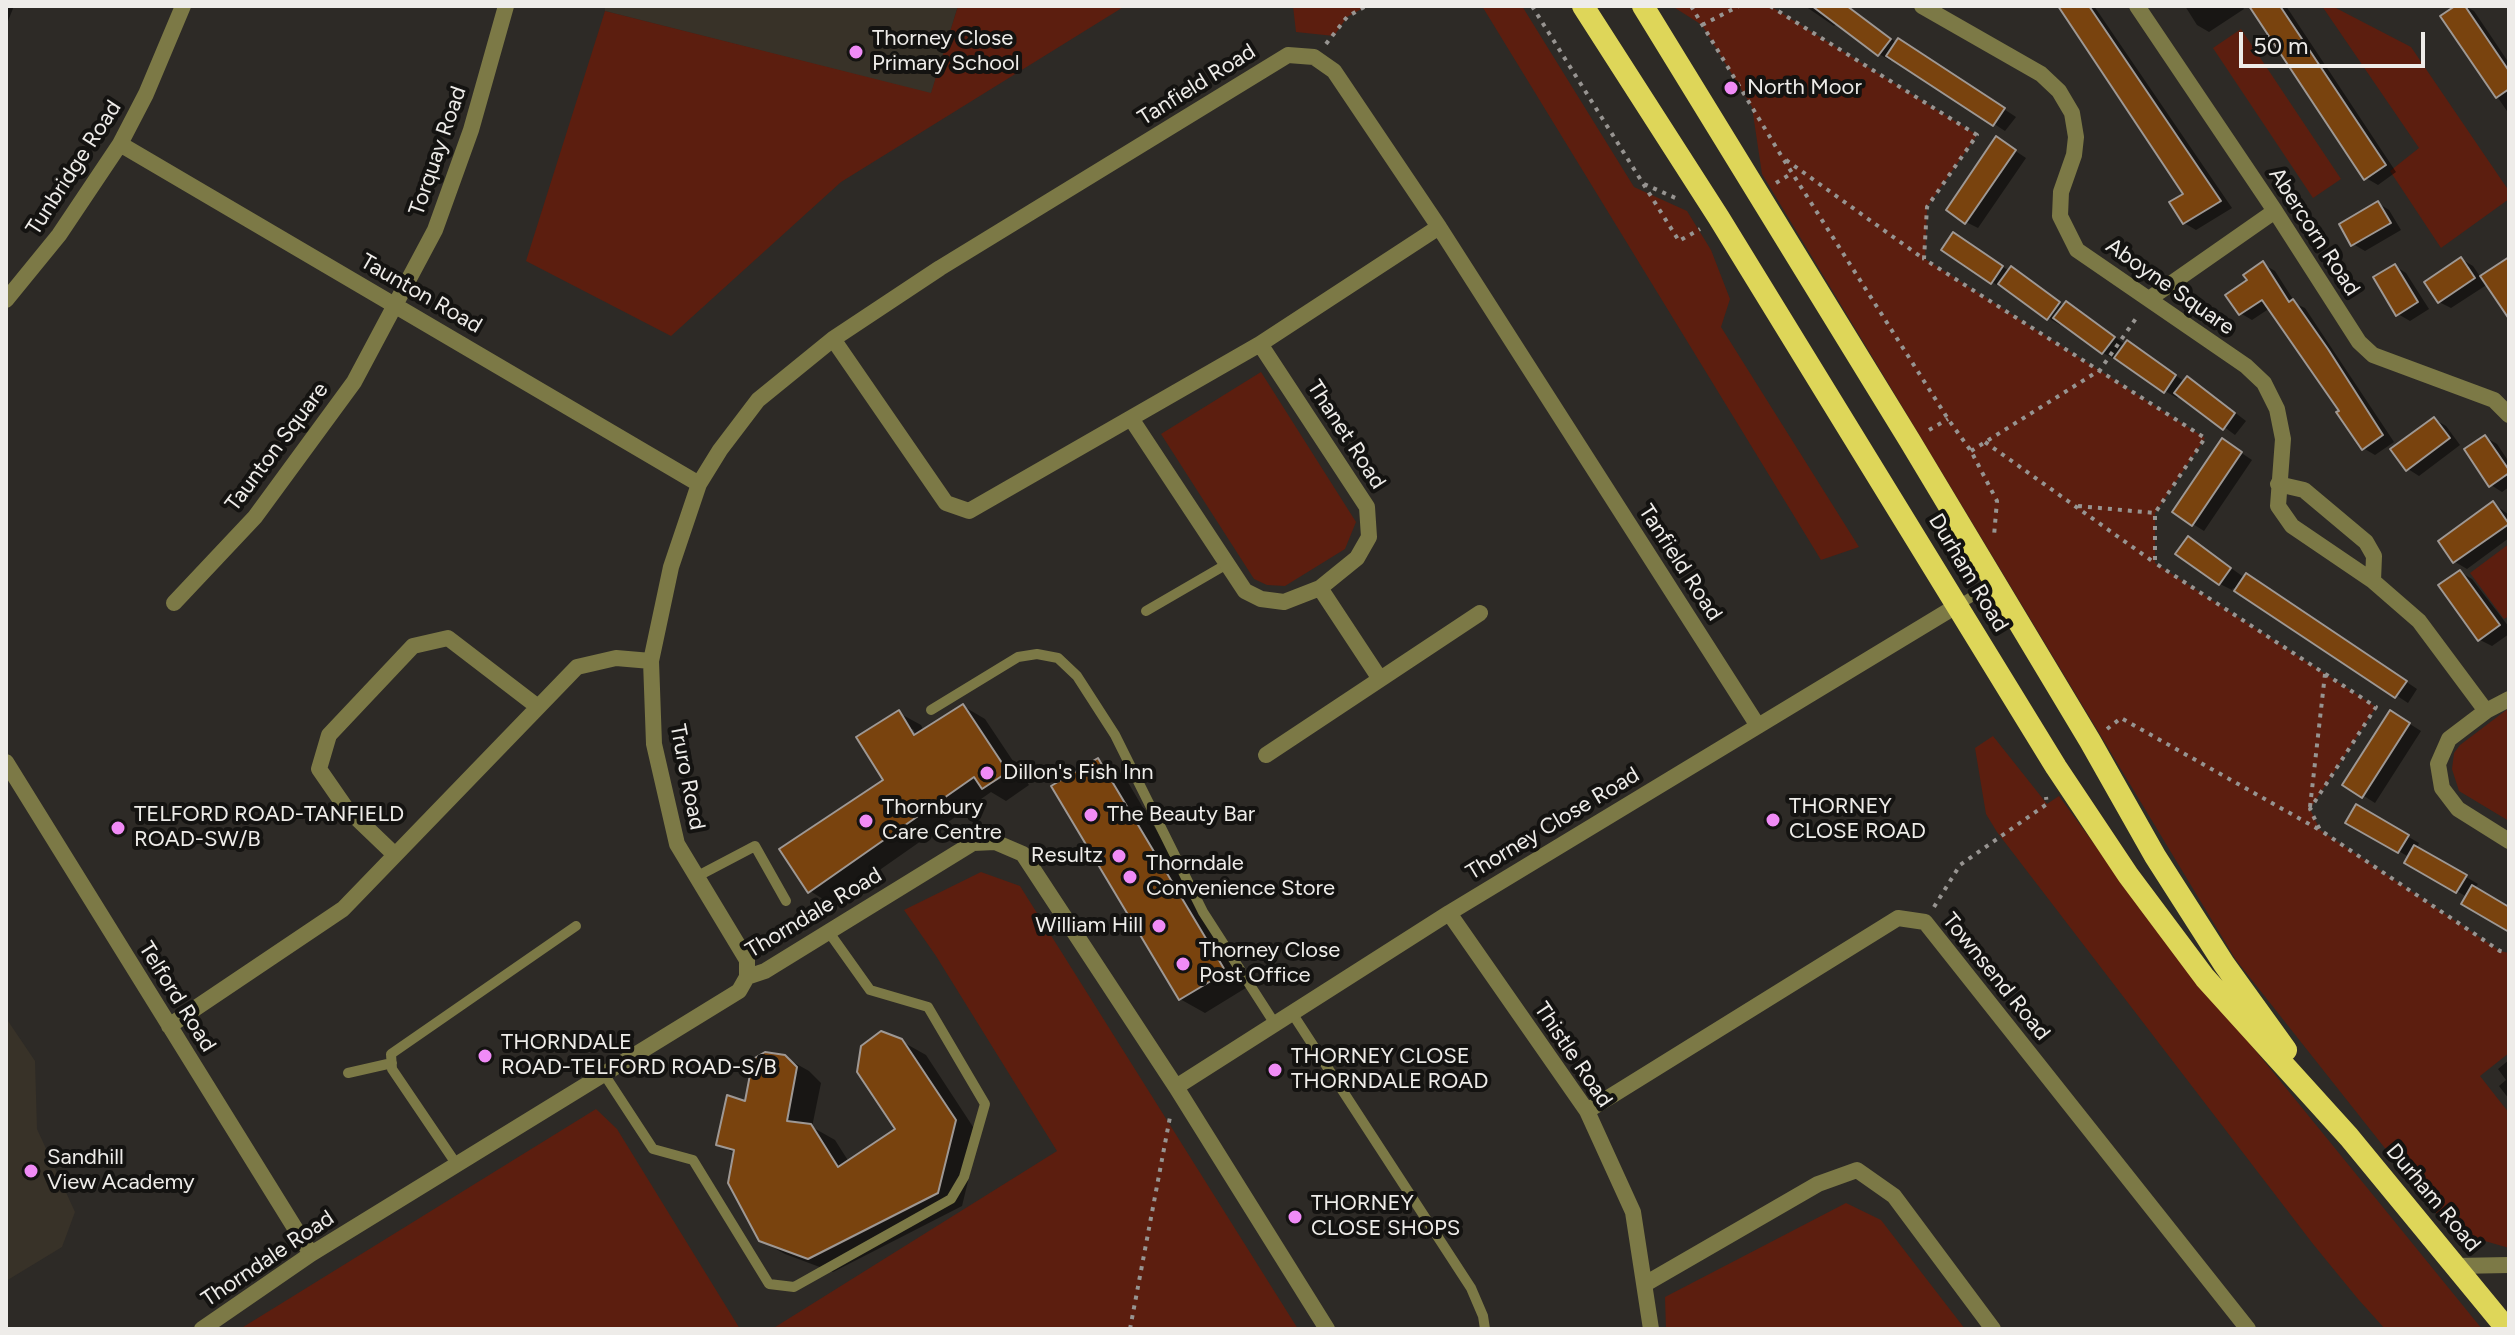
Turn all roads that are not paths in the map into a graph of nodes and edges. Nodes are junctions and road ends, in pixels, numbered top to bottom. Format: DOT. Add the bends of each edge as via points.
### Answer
graph roads {
  1 [pos="183,6"];
  2 [pos="506,6"];
  3 [pos="1583,6"];
  4 [pos="1643,6"];
  5 [pos="1922,6"];
  6 [pos="2137,6"];
  7 [pos="120,144"];
  8 [pos="2275,211"];
  9 [pos="1439,227"];
  10 [pos="2149,299"];
  11 [pos="6,300"];
  12 [pos="395,304"];
  13 [pos="833,339"];
  14 [pos="1260,344"];
  15 [pos="2509,415"];
  16 [pos="1132,420"];
  17 [pos="699,484"];
  18 [pos="2278,484"];
  19 [pos="1227,564"];
  20 [pos="671,567"];
  21 [pos="1993,580"];
  22 [pos="2373,581"];
  23 [pos="1320,588"];
  24 [pos="174,603"];
  25 [pos="1958,605"];
  26 [pos="1146,611"];
  27 [pos="1480,613"];
  28 [pos="651,661"];
  29 [pos="1380,679"];
  30 [pos="2509,699"];
  31 [pos="538,707"];
  32 [pos="931,710"];
  33 [pos="2486,711"];
  34 [pos="1758,726"];
  35 [pos="1266,755"];
  36 [pos="6,762"];
  37 [pos="2509,841"];
  38 [pos="394,854"];
  39 [pos="696,877"];
  40 [pos="786,901"];
  41 [pos="1449,913"];
  42 [pos="576,926"];
  43 [pos="828,931"];
  44 [pos="747,977"];
  45 [pos="1292,1013"];
  46 [pos="1275,1024"];
  47 [pos="169,1026"];
  48 [pos="392,1063"];
  49 [pos="348,1073"];
  50 [pos="604,1074"];
  51 [pos="1176,1087"];
  52 [pos="1587,1111"];
  53 [pos="2349,1137"];
  54 [pos="457,1165"];
  55 [pos="311,1254"];
  56 [pos="2509,1265"];
  57 [pos="2455,1266"];
  58 [pos="1645,1284"];
  59 [pos="202,1329"];
  60 [pos="1327,1329"];
  61 [pos="1485,1329"];
  62 [pos="1651,1329"];
  63 [pos="1993,1329"];
  64 [pos="2248,1329"];
  65 [pos="2507,1329"];
  1 -- 7 [label="street, Tunbridge Road"];
  2 -- 12 [label="street, Torquay Road" via="471,130 435,230"];
  3 -- 25 [label="highway, Durham Road"];
  4 -- 21 [label="highway, Durham Road"];
  5 -- 10 [label="street, Aboyne Square" via="2041,74 2059,91 2072,113 2076,137 2061,192 2065,230 2077,250"];
  6 -- 8 [label="street, Abercorn Road"];
  7 -- 11 [label="street, Tunbridge Road" via="59,235"];
  7 -- 12 [label="street, Taunton Road"];
  8 -- 10 [label="street"];
  8 -- 15 [label="street, Abercorn Road" via="2359,342 2373,355 2494,400"];
  9 -- 13 [label="street, Tanfield Road" via="1334,71 1314,57 1288,55"];
  9 -- 14 [label="street"];
  9 -- 34 [label="street, Tanfield Road"];
  10 -- 18 [label="street, Aboyne Square" via="2264,383 2283,439"];
  12 -- 17 [label="street, Taunton Road"];
  12 -- 24 [label="street, Taunton Square" via="354,382 255,517"];
  13 -- 16 [label="street" via="946,503 969,511"];
  13 -- 17 [label="street, Tanfield Road" via="758,400"];
  14 -- 16 [label="street"];
  14 -- 23 [label="street, Thanet Road" via="1367,507 1369,537 1357,558"];
  16 -- 19 [label="street, Thanet Road"];
  17 -- 20 [label="street, Tanfield Road"];
  18 -- 22 [label="street, Aboyne Square" via="2278,506 2292,526"];
  18 -- 22 [label="street" via="2304,490 2366,542 2374,556"];
  19 -- 23 [label="street, Thanet Road" via="1245,591 1261,599 1284,602"];
  19 -- 26 [label="lane"];
  20 -- 28 [label="street, Truro Road"];
  21 -- 25 [label="lane"];
  21 -- 53 [label="highway, Durham Road" via="2224,964"];
  22 -- 33 [label="street, Aboyne Square" via="2419,621"];
  23 -- 29 [label="street"];
  25 -- 34 [label="street, Thorney Close Road"];
  25 -- 53 [label="highway, Durham Road" via="2128,875 2205,978"];
  27 -- 29 [label="street"];
  28 -- 31 [label="street" via="616,658 577,667"];
  28 -- 39 [label="street, Truro Road" via="654,744 677,844"];
  29 -- 35 [label="street"];
  30 -- 33 [label="street"];
  31 -- 38 [label="street"];
  31 -- 38 [label="street" via="448,638 413,646 329,735 319,769 346,808"];
  32 -- 46 [label="lane" via="1018,657 1058,658 1077,676 1115,735 1203,912"];
  33 -- 37 [label="street" via="2442,750 2442,788 2458,809"];
  34 -- 41 [label="street, Thorney Close Road"];
  36 -- 47 [label="street, Telford Road"];
  38 -- 47 [label="street" via="343,909"];
  39 -- 40 [label="lane" via="755,846"];
  39 -- 44 [label="street, Truro Road" via="747,960"];
  41 -- 45 [label="street, Thorney Close Road"];
  41 -- 52 [label="street, Thistle Road"];
  42 -- 48 [label="lane" via="391,1054"];
  43 -- 44 [label="street, Thorndale Road"];
  43 -- 50 [label="lane" via="870,990 928,1007 985,1104 964,1177 951,1199 794,1287 769,1284 693,1160 653,1149"];
  43 -- 51 [label="street, Thorndale Road" via="973,843 995,842 1023,854"];
  44 -- 50 [label="street, Thorndale Road" via="739,991"];
  45 -- 46 [label="street, Thorney Close Road"];
  45 -- 61 [label="lane" via="1471,1288"];
  46 -- 51 [label="street, Thorney Close Road"];
  47 -- 55 [label="street, Telford Road"];
  48 -- 49 [label="lane"];
  48 -- 54 [label="lane"];
  50 -- 54 [label="street, Thorndale Road"];
  51 -- 60 [label="street, Thorndale Road"];
  52 -- 58 [label="street, Thistle Road" via="1633,1212"];
  52 -- 64 [label="street, Townsend Road" via="1898,918 1925,922"];
  53 -- 57 [label="highway, Durham Road"];
  54 -- 55 [label="street, Thorndale Road"];
  55 -- 59 [label="street, Thorndale Road"];
  56 -- 57 [label="street"];
  57 -- 65 [label="highway, Durham Road"];
  58 -- 62 [label="street, Thistle Road"];
  58 -- 63 [label="street" via="1818,1184 1857,1170 1894,1196"];
}
